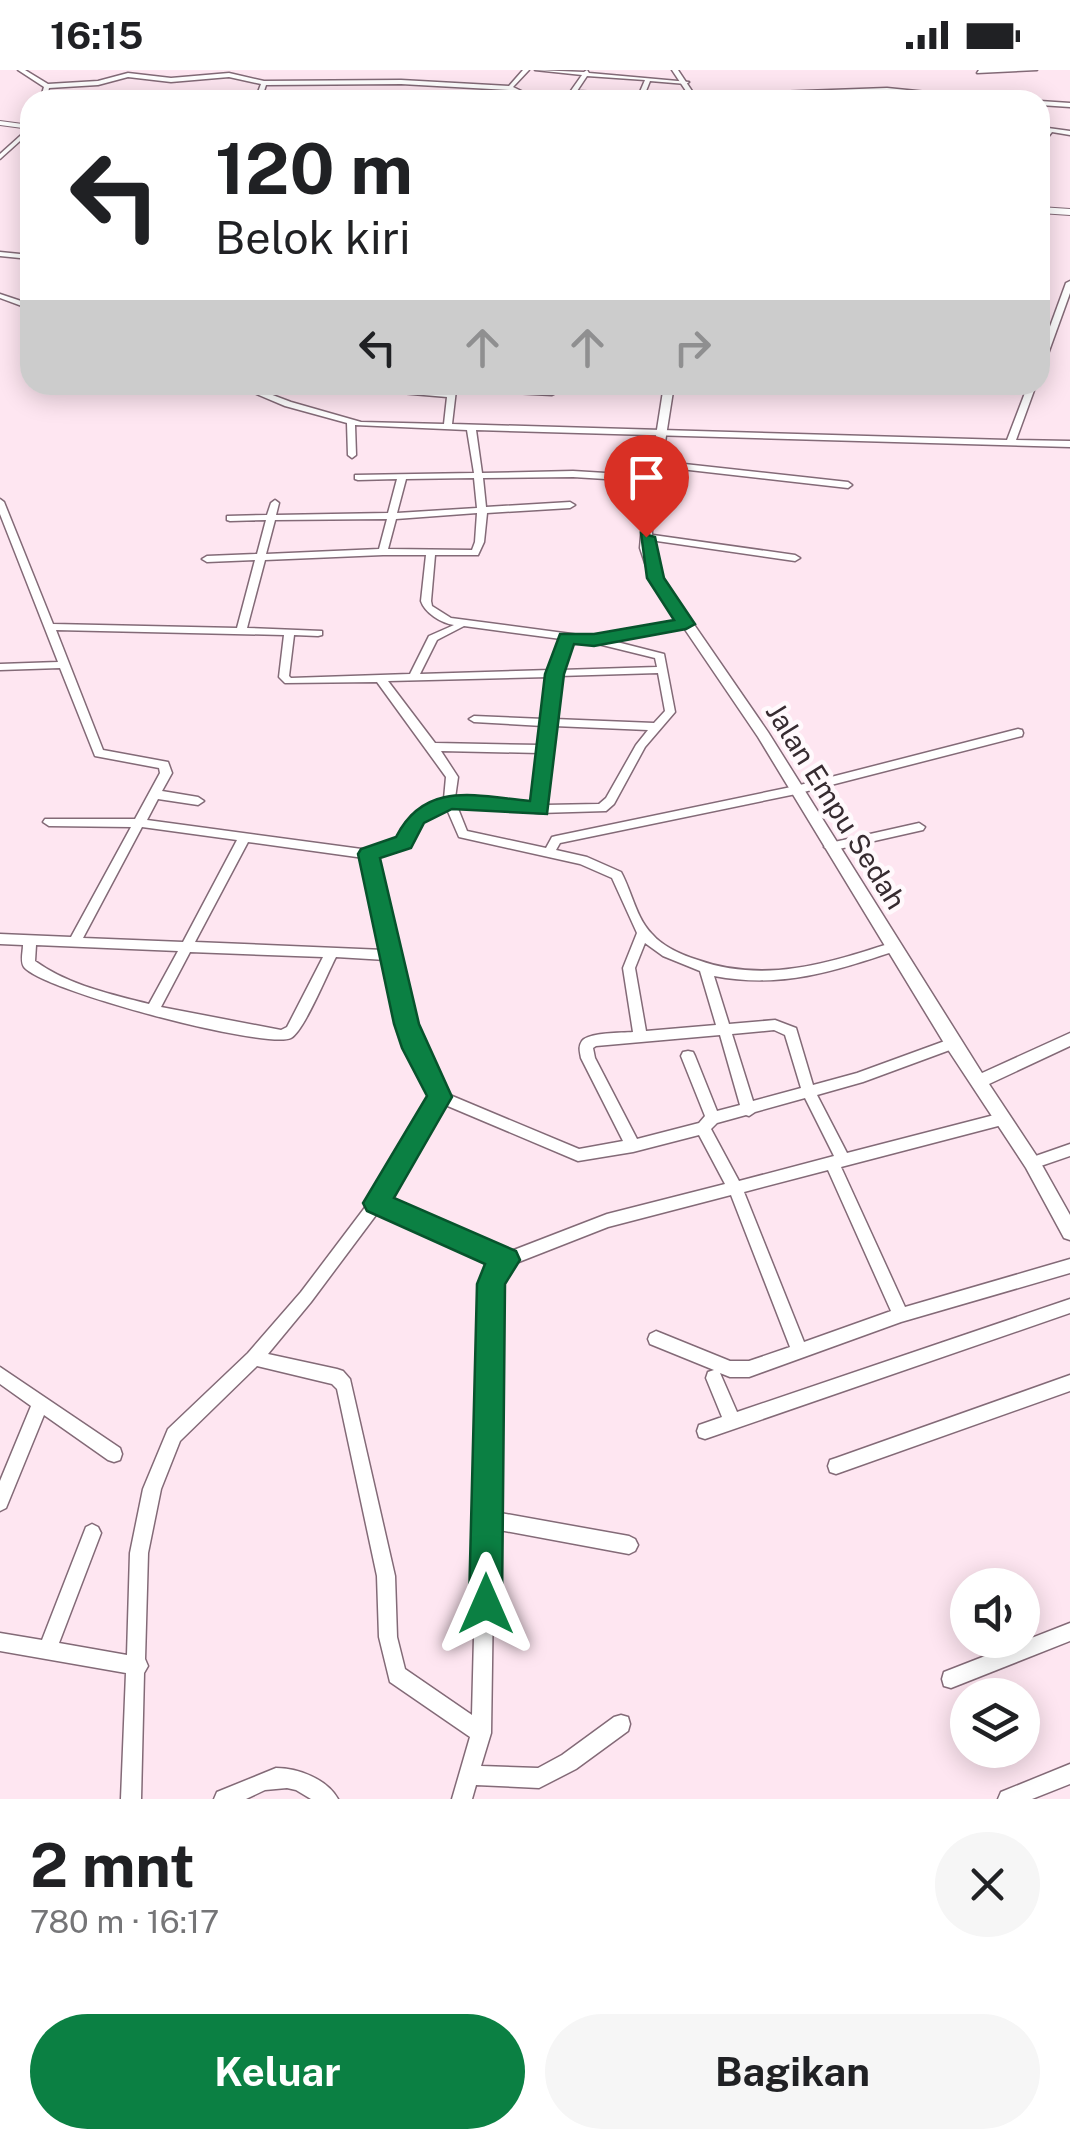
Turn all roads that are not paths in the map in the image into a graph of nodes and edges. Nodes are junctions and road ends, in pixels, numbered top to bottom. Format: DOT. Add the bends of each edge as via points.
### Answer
graph roads {
  1 [pos="21,70"];
  2 [pos="221,70"];
  3 [pos="268,70"];
  4 [pos="342,70"];
  5 [pos="446,70"];
  6 [pos="526,70"];
  7 [pos="542,70"];
  8 [pos="676,70"];
  9 [pos="1034,70"];
  10 [pos="587,72"];
  11 [pos="979,72"];
  12 [pos="129,73"];
  13 [pos="152,73"];
  14 [pos="229,75"];
  15 [pos="472,76"];
  16 [pos="252,77"];
  17 [pos="78,78"];
  18 [pos="648,80"];
  19 [pos="331,81"];
  20 [pos="686,82"];
  21 [pos="264,83"];
  22 [pos="68,85"];
  23 [pos="441,85"];
  24 [pos="46,86"];
  25 [pos="454,87"];
  26 [pos="469,88"];
  27 [pos="510,88"];
  28 [pos="45,90"];
  29 [pos="262,90"];
  30 [pos="514,90"];
  31 [pos="645,90"];
  32 [pos="690,90"];
  33 [pos="20,137"];
  34 [pos="0,156"];
  35 [pos="1070,283"];
  36 [pos="1050,337"];
  37 [pos="269,395"];
  38 [pos="451,395"];
  39 [pos="668,395"];
  40 [pos="1028,395"];
  41 [pos="351,422"];
  42 [pos="448,427"];
  43 [pos="471,427"];
  44 [pos="663,430"];
  45 [pos="1011,441"];
  46 [pos="1070,444"];
  47 [pos="352,456"];
  48 [pos="656,471"];
  49 [pos="358,476"];
  50 [pos="402,477"];
  51 [pos="476,477"];
  52 [pos="848,485"];
  53 [pos="0,502"];
  54 [pos="274,504"];
  55 [pos="570,505"];
  56 [pos="482,511"];
  57 [pos="393,516"];
  58 [pos="230,518"];
  59 [pos="271,518"];
  60 [pos="646,537"];
  61 [pos="384,552"];
  62 [pos="432,553"];
  63 [pos="262,557"];
  64 [pos="795,558"];
  65 [pos="207,560"];
  66 [pos="686,624"];
  67 [pos="462,625"];
  68 [pos="52,627"];
  69 [pos="241,631"];
  70 [pos="289,632"];
  71 [pos="318,633"];
  72 [pos="566,638"];
  73 [pos="594,640"];
  74 [pos="65,665"];
  75 [pos="0,667"];
  76 [pos="662,670"];
  77 [pos="554,674"];
  78 [pos="414,676"];
  79 [pos="379,677"];
  80 [pos="474,719"];
  81 [pos="549,721"];
  82 [pos="655,727"];
  83 [pos="1018,733"];
  84 [pos="433,747"];
  85 [pos="546,749"];
  86 [pos="796,790"];
  87 [pos="154,794"];
  88 [pos="198,801"];
  89 [pos="449,801"];
  90 [pos="539,809"];
  91 [pos="50,822"];
  92 [pos="142,823"];
  93 [pos="919,827"];
  94 [pos="246,838"];
  95 [pos="830,847"];
  96 [pos="550,852"];
  97 [pos="368,854"];
  98 [pos="643,933"];
  99 [pos="0,938"];
  100 [pos="30,940"];
  101 [pos="74,943"];
  102 [pos="894,946"];
  103 [pos="184,947"];
  104 [pos="332,954"];
  105 [pos="394,955"];
  106 [pos="706,969"];
  107 [pos="153,1009"];
  108 [pos="724,1030"];
  109 [pos="640,1038"];
  110 [pos="1070,1039"];
  111 [pos="953,1043"];
  112 [pos="688,1056"];
  113 [pos="980,1082"];
  114 [pos="809,1092"];
  115 [pos="440,1097"];
  116 [pos="749,1110"];
  117 [pos="1002,1119"];
  118 [pos="708,1123"];
  119 [pos="633,1146"];
  120 [pos="1070,1150"];
  121 [pos="837,1161"];
  122 [pos="1032,1163"];
  123 [pos="735,1188"];
  124 [pos="376,1203"];
  125 [pos="1070,1232"];
  126 [pos="506,1260"];
  127 [pos="1070,1266"];
  128 [pos="1070,1306"];
  129 [pos="901,1315"];
  130 [pos="656,1339"];
  131 [pos="799,1349"];
  132 [pos="254,1358"];
  133 [pos="0,1375"];
  134 [pos="714,1378"];
  135 [pos="1070,1383"];
  136 [pos="41,1403"];
  137 [pos="733,1422"];
  138 [pos="705,1432"];
  139 [pos="114,1454"];
  140 [pos="836,1466"];
  141 [pos="0,1502"];
  142 [pos="486,1519"];
  143 [pos="92,1534"];
  144 [pos="629,1544"];
  145 [pos="1070,1632"];
  146 [pos="0,1642"];
  147 [pos="47,1651"];
  148 [pos="134,1666"];
  149 [pos="954,1678"];
  150 [pos="622,1724"];
  151 [pos="481,1733"];
  152 [pos="1070,1774"];
  153 [pos="468,1775"];
  154 [pos="131,1799"];
  155 [pos="224,1799"];
  156 [pos="328,1799"];
  157 [pos="462,1799"];
  158 [pos="1008,1799"];
  1 -- 24 [label="street"];
  2 -- 14 [label="street"];
  3 -- 16 [label="street"];
  4 -- 19 [label="street"];
  5 -- 23 [label="street"];
  6 -- 27 [label="street"];
  7 -- 10 [label="street"];
  8 -- 20 [label="street"];
  9 -- 11 [label="street"];
  10 -- 18 [label="street"];
  12 -- 13 [label="street"];
  12 -- 22 [label="street"];
  13 -- 14 [label="street" via="171,80"];
  14 -- 16 [label="street"];
  15 -- 26 [label="street"];
  16 -- 21 [label="street"];
  17 -- 22 [label="street"];
  18 -- 20 [label="street"];
  18 -- 31 [label="street"];
  19 -- 21 [label="street"];
  19 -- 23 [label="street"];
  20 -- 32 [label="street"];
  21 -- 29 [label="street"];
  22 -- 24 [label="street"];
  23 -- 25 [label="street"];
  24 -- 28 [label="street"];
  25 -- 26 [label="street"];
  26 -- 27 [label="street"];
  27 -- 30 [label="street"];
  33 -- 34 [label="street"];
  35 -- 36 [label="street"];
  37 -- 41 [label="street"];
  38 -- 42 [label="street"];
  39 -- 44 [label="street, Jalan Empu Sedah"];
  40 -- 45 [label="street"];
  41 -- 42 [label="street"];
  41 -- 47 [label="street"];
  42 -- 43 [label="street"];
  43 -- 44 [label="street"];
  43 -- 51 [label="street"];
  44 -- 45 [label="street"];
  44 -- 48 [label="street, Jalan Empu Sedah"];
  45 -- 46 [label="street"];
  48 -- 51 [label="street"];
  48 -- 52 [label="street"];
  48 -- 60 [label="street, Jalan Empu Sedah"];
  49 -- 50 [label="street"];
  50 -- 51 [label="street"];
  50 -- 57 [label="street"];
  51 -- 56 [label="street"];
  53 -- 68 [label="street"];
  54 -- 59 [label="street"];
  55 -- 56 [label="street"];
  56 -- 57 [label="street"];
  56 -- 62 [label="street" via="478,551"];
  57 -- 59 [label="street"];
  57 -- 61 [label="street"];
  58 -- 59 [label="street"];
  59 -- 63 [label="street"];
  60 -- 64 [label="street"];
  60 -- 66 [label="street, Jalan Empu Sedah" via="656,578"];
  61 -- 62 [label="street"];
  61 -- 63 [label="street"];
  62 -- 67 [label="street" via="428,607"];
  63 -- 65 [label="street"];
  63 -- 69 [label="street"];
  66 -- 73 [label="street"];
  66 -- 86 [label="street, Jalan Empu Sedah"];
  67 -- 72 [label="street"];
  67 -- 78 [label="street" via="432,638"];
  68 -- 69 [label="street"];
  68 -- 74 [label="street"];
  69 -- 70 [label="street"];
  70 -- 71 [label="street"];
  70 -- 79 [label="street" via="287,680"];
  72 -- 73 [label="street"];
  72 -- 77 [label="street"];
  73 -- 76 [label="street" via="653,652 664,660"];
  74 -- 75 [label="street"];
  74 -- 87 [label="street" via="99,753 164,765"];
  76 -- 77 [label="street"];
  76 -- 82 [label="street" via="670,712"];
  77 -- 78 [label="street"];
  77 -- 81 [label="street"];
  78 -- 79 [label="street"];
  79 -- 84 [label="street"];
  80 -- 81 [label="street"];
  81 -- 82 [label="street"];
  81 -- 85 [label="street"];
  82 -- 90 [label="street" via="602,808"];
  83 -- 86 [label="street"];
  84 -- 85 [label="street"];
  84 -- 89 [label="street" via="452,777"];
  85 -- 90 [label="street"];
  86 -- 95 [label="street, Jalan Empu Sedah"];
  86 -- 96 [label="street" via="556,840"];
  87 -- 88 [label="street"];
  87 -- 92 [label="street"];
  89 -- 90 [label="street"];
  89 -- 96 [label="street" via="463,834"];
  89 -- 97 [label="street" via="416,818 404,842"];
  91 -- 92 [label="street"];
  92 -- 94 [label="street"];
  92 -- 101 [label="street"];
  93 -- 95 [label="street"];
  94 -- 97 [label="street"];
  94 -- 103 [label="street"];
  95 -- 102 [label="street, Jalan Empu Sedah"];
  96 -- 98 [label="street" via="617,875"];
  97 -- 105 [label="street"];
  98 -- 106 [label="street" via="665,952"];
  98 -- 109 [label="street" via="629,968"];
  99 -- 100 [label="street"];
  100 -- 101 [label="street"];
  100 -- 107 [label="street" via="28,963 36,972"];
  101 -- 103 [label="street"];
  102 -- 106 [label="street" via="810,974 733,976"];
  102 -- 111 [label="street, Jalan Empu Sedah"];
  103 -- 104 [label="street"];
  103 -- 107 [label="street"];
  104 -- 105 [label="street"];
  104 -- 107 [label="street" via="298,1022 282,1036"];
  105 -- 115 [label="street" via="414,1048"];
  106 -- 108 [label="street"];
  108 -- 109 [label="street"];
  108 -- 114 [label="street" via="785,1027"];
  108 -- 116 [label="street"];
  109 -- 119 [label="street" via="586,1046"];
  110 -- 113 [label="street"];
  111 -- 113 [label="street, Jalan Empu Sedah"];
  111 -- 114 [label="street"];
  112 -- 118 [label="street"];
  113 -- 117 [label="street, Jalan Empu Sedah"];
  114 -- 116 [label="street"];
  114 -- 121 [label="street"];
  115 -- 119 [label="street" via="578,1155"];
  115 -- 124 [label="street"];
  116 -- 118 [label="street"];
  117 -- 121 [label="street"];
  117 -- 122 [label="street, Jalan Empu Sedah"];
  118 -- 119 [label="street"];
  118 -- 123 [label="street"];
  120 -- 122 [label="street"];
  121 -- 123 [label="street"];
  121 -- 129 [label="street"];
  122 -- 125 [label="street, Jalan Empu Sedah"];
  123 -- 126 [label="street" via="607,1221"];
  123 -- 131 [label="street"];
  124 -- 126 [label="street"];
  124 -- 132 [label="street"];
  126 -- 142 [label="street" via="491,1284"];
  127 -- 129 [label="street"];
  128 -- 137 [label="street"];
  129 -- 131 [label="street"];
  130 -- 131 [label="street" via="740,1370"];
  132 -- 148 [label="street" via="174,1435 152,1489 140,1553"];
  132 -- 151 [label="street" via="336,1377 344,1385 386,1576 397,1676"];
  133 -- 136 [label="street"];
  134 -- 137 [label="street"];
  135 -- 140 [label="street"];
  136 -- 139 [label="street"];
  136 -- 141 [label="street"];
  137 -- 138 [label="street"];
  142 -- 144 [label="street"];
  142 -- 151 [label="street"];
  143 -- 147 [label="street"];
  145 -- 149 [label="street"];
  146 -- 147 [label="street"];
  147 -- 148 [label="street"];
  148 -- 154 [label="street"];
  150 -- 153 [label="street" via="538,1778"];
  151 -- 153 [label="street"];
  152 -- 158 [label="street"];
  153 -- 157 [label="street"];
  155 -- 156 [label="street" via="267,1778 290,1778"];
}
